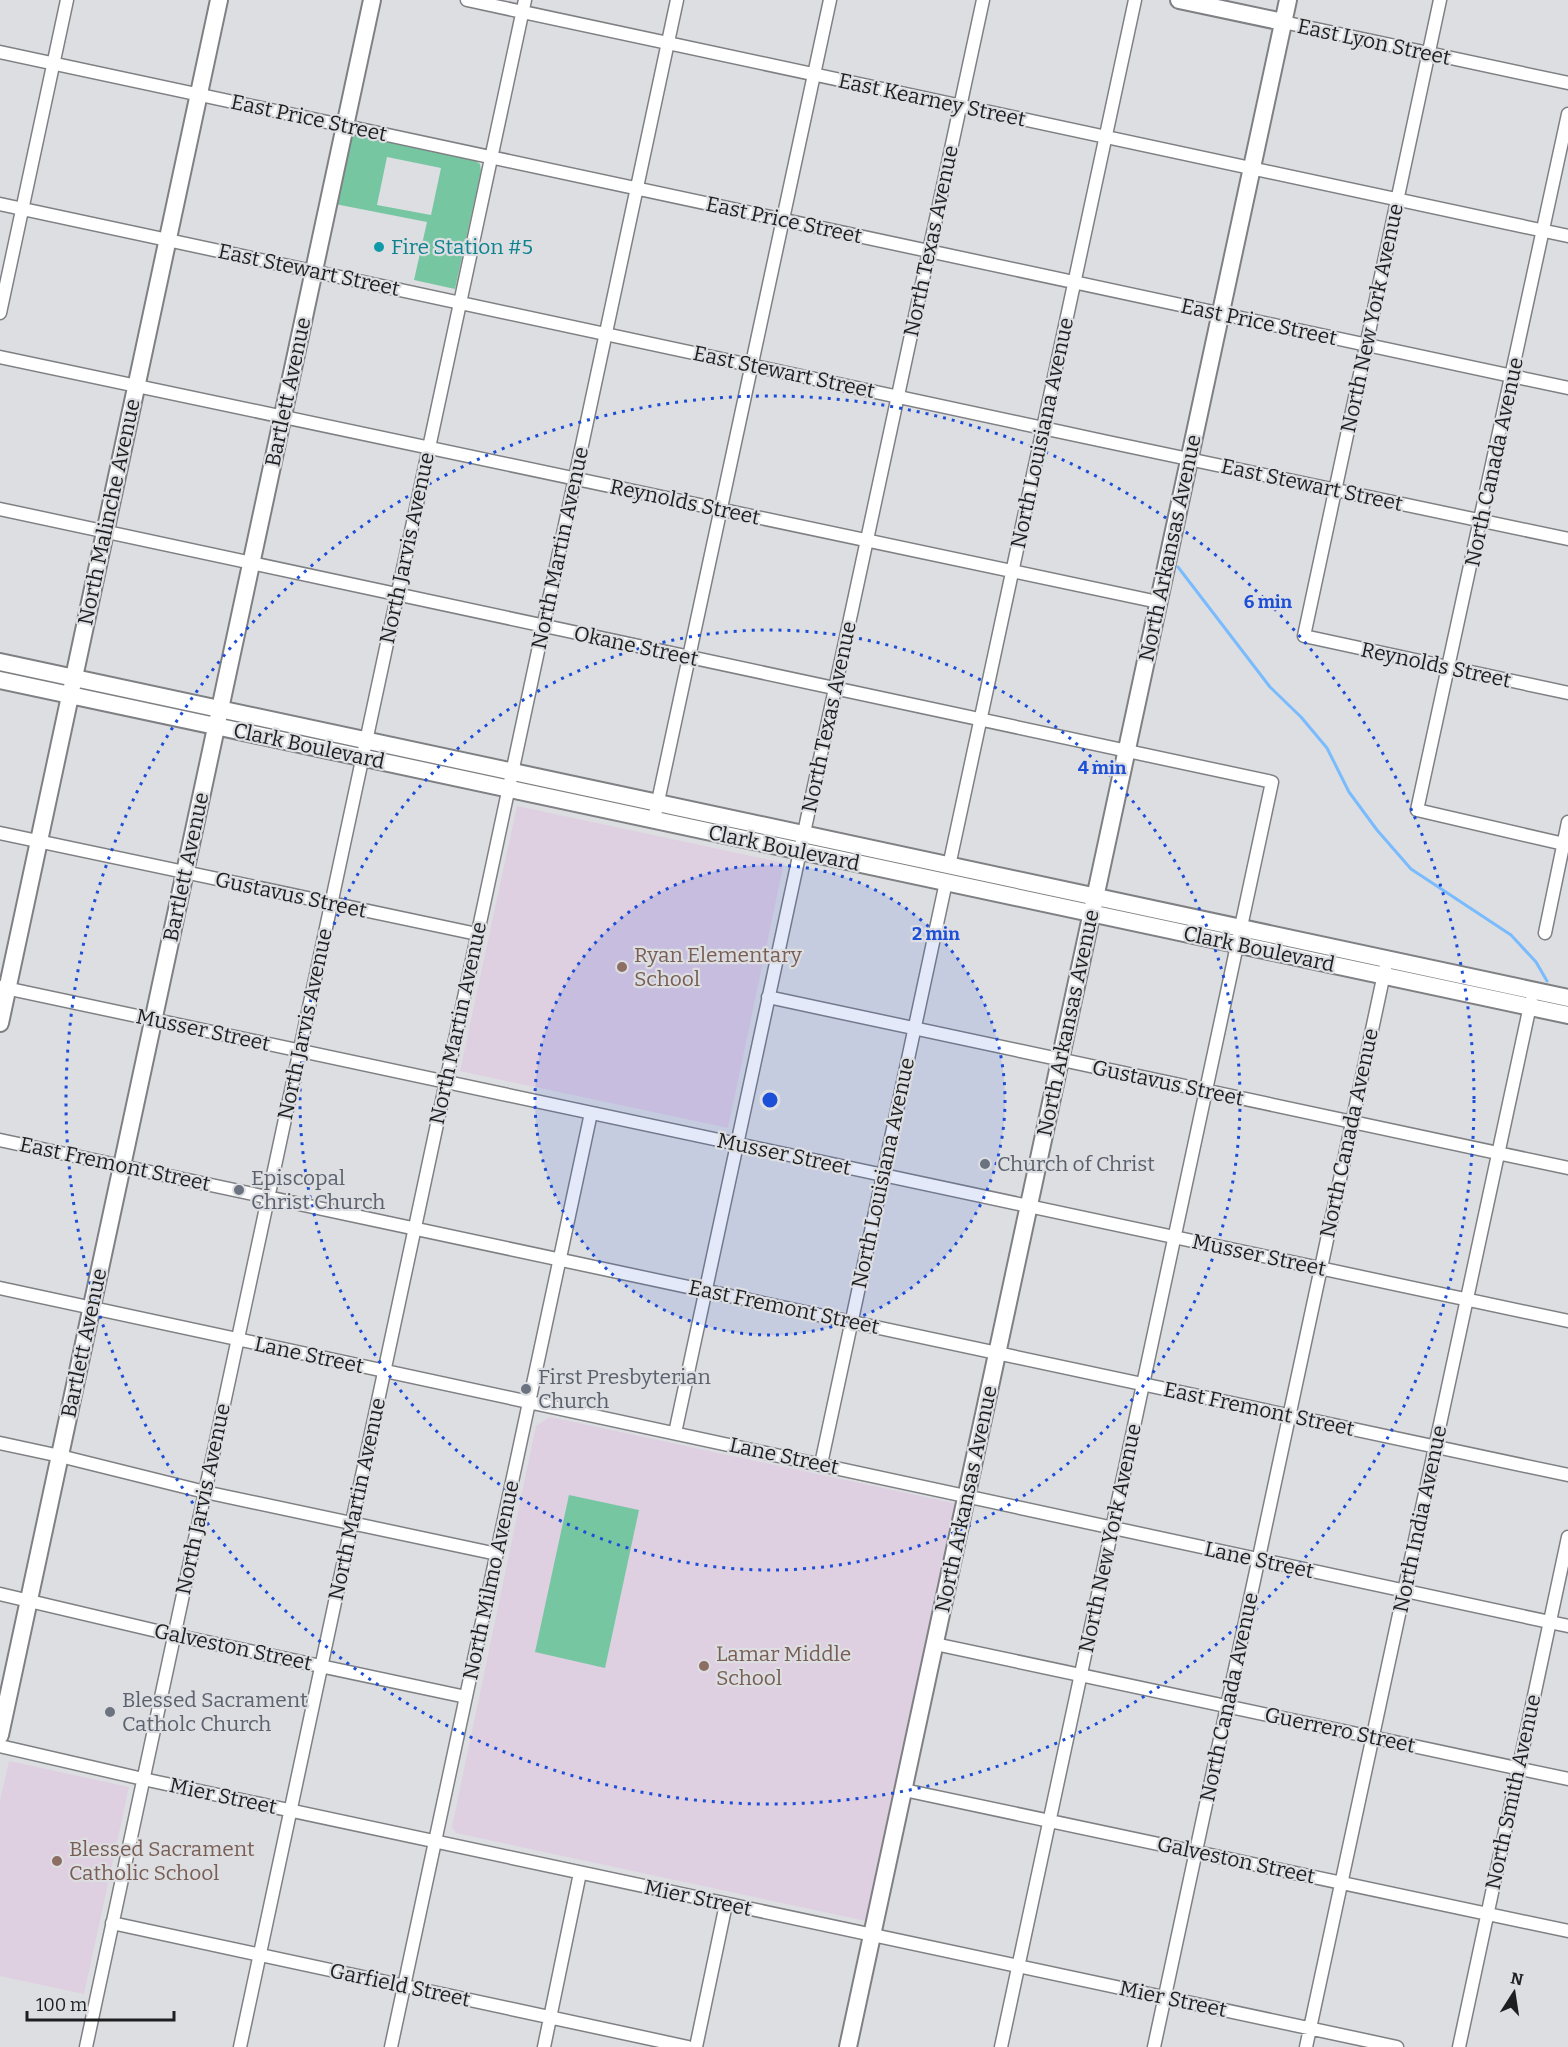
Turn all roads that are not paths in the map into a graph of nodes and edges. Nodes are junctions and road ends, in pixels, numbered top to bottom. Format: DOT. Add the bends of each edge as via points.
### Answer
graph roads {
  1 [pos="67,0"];
  2 [pos="219,0"];
  3 [pos="372,0"];
  4 [pos="467,0"];
  5 [pos="677,0"];
  6 [pos="830,0"];
  7 [pos="982,0"];
  8 [pos="1135,0"];
  9 [pos="1179,0"];
  10 [pos="1287,0"];
  11 [pos="1440,0"];
  12 [pos="524,6"];
  13 [pos="1283,22"];
  14 [pos="668,43"];
  15 [pos="0,52"];
  16 [pos="1428,53"];
  17 [pos="54,63"];
  18 [pos="814,74"];
  19 [pos="1568,83"];
  20 [pos="199,95"];
  21 [pos="960,106"];
  22 [pos="1568,114"];
  23 [pos="345,126"];
  24 [pos="1106,137"];
  25 [pos="491,157"];
  26 [pos="1251,168"];
  27 [pos="637,189"];
  28 [pos="1397,200"];
  29 [pos="0,204"];
  30 [pos="22,208"];
  31 [pos="783,220"];
  32 [pos="1543,231"];
  33 [pos="1568,236"];
  34 [pos="168,240"];
  35 [pos="928,251"];
  36 [pos="314,271"];
  37 [pos="1074,282"];
  38 [pos="460,302"];
  39 [pos="0,313"];
  40 [pos="1220,314"];
  41 [pos="606,333"];
  42 [pos="1366,345"];
  43 [pos="0,357"];
  44 [pos="752,365"];
  45 [pos="1512,376"];
  46 [pos="136,386"];
  47 [pos="1568,388"];
  48 [pos="897,396"];
  49 [pos="282,418"];
  50 [pos="1043,427"];
  51 [pos="429,448"];
  52 [pos="1190,459"];
  53 [pos="575,479"];
  54 [pos="1335,490"];
  55 [pos="0,509"];
  56 [pos="721,510"];
  57 [pos="1481,521"];
  58 [pos="105,532"];
  59 [pos="1568,539"];
  60 [pos="867,541"];
  61 [pos="251,563"];
  62 [pos="1012,571"];
  63 [pos="397,594"];
  64 [pos="1158,602"];
  65 [pos="543,626"];
  66 [pos="1304,636"];
  67 [pos="689,657"];
  68 [pos="0,662"];
  69 [pos="1450,668"];
  70 [pos="73,678"];
  71 [pos="0,680"];
  72 [pos="835,688"];
  73 [pos="1568,693"];
  74 [pos="70,695"];
  75 [pos="220,710"];
  76 [pos="981,720"];
  77 [pos="216,726"];
  78 [pos="364,749"];
  79 [pos="1126,751"];
  80 [pos="510,780"];
  81 [pos="1272,782"];
  82 [pos="656,812"];
  83 [pos="1568,822"];
  84 [pos="0,833"];
  85 [pos="39,841"];
  86 [pos="802,843"];
  87 [pos="1566,844"];
  88 [pos="185,872"];
  89 [pos="948,874"];
  90 [pos="331,903"];
  91 [pos="1093,906"];
  92 [pos="1545,933"];
  93 [pos="477,934"];
  94 [pos="1239,937"];
  95 [pos="1387,959"];
  96 [pos="1383,976"];
  97 [pos="4,988"];
  98 [pos="1533,990"];
  99 [pos="768,997"];
  100 [pos="1568,998"];
  101 [pos="1529,1007"];
  102 [pos="1568,1015"];
  103 [pos="153,1020"];
  104 [pos="0,1023"];
  105 [pos="914,1028"];
  106 [pos="299,1051"];
  107 [pos="1060,1060"];
  108 [pos="445,1082"];
  109 [pos="1206,1091"];
  110 [pos="591,1113"];
  111 [pos="1352,1122"];
  112 [pos="0,1140"];
  113 [pos="737,1144"];
  114 [pos="1498,1154"];
  115 [pos="122,1166"];
  116 [pos="1568,1168"];
  117 [pos="883,1175"];
  118 [pos="268,1197"];
  119 [pos="1029,1206"];
  120 [pos="414,1228"];
  121 [pos="1175,1238"];
  122 [pos="560,1259"];
  123 [pos="1320,1268"];
  124 [pos="0,1288"];
  125 [pos="705,1290"];
  126 [pos="1467,1300"];
  127 [pos="92,1308"];
  128 [pos="1568,1321"];
  129 [pos="851,1322"];
  130 [pos="237,1340"];
  131 [pos="997,1353"];
  132 [pos="383,1371"];
  133 [pos="1143,1384"];
  134 [pos="529,1402"];
  135 [pos="1289,1415"];
  136 [pos="675,1433"];
  137 [pos="0,1443"];
  138 [pos="1435,1447"];
  139 [pos="60,1456"];
  140 [pos="821,1464"];
  141 [pos="1568,1475"];
  142 [pos="205,1492"];
  143 [pos="966,1497"];
  144 [pos="353,1524"];
  145 [pos="1113,1528"];
  146 [pos="1568,1537"];
  147 [pos="497,1554"];
  148 [pos="1258,1560"];
  149 [pos="1404,1591"];
  150 [pos="0,1594"];
  151 [pos="29,1601"];
  152 [pos="1550,1622"];
  153 [pos="1568,1626"];
  154 [pos="174,1635"];
  155 [pos="935,1644"];
  156 [pos="322,1666"];
  157 [pos="1081,1674"];
  158 [pos="466,1696"];
  159 [pos="1227,1705"];
  160 [pos="0,1735"];
  161 [pos="1373,1737"];
  162 [pos="0,1746"];
  163 [pos="1518,1768"];
  164 [pos="143,1779"];
  165 [pos="1568,1779"];
  166 [pos="904,1790"];
  167 [pos="291,1811"];
  168 [pos="1050,1821"];
  169 [pos="435,1842"];
  170 [pos="1196,1851"];
  171 [pos="580,1873"];
  172 [pos="1342,1882"];
  173 [pos="726,1904"];
  174 [pos="1487,1913"];
  175 [pos="112,1923"];
  176 [pos="1568,1931"];
  177 [pos="872,1935"];
  178 [pos="260,1955"];
  179 [pos="1018,1966"];
  180 [pos="404,1986"];
  181 [pos="1164,1997"];
  182 [pos="550,2017"];
  183 [pos="1310,2029"];
  184 [pos="86,2047"];
  185 [pos="240,2047"];
  186 [pos="391,2047"];
  187 [pos="543,2047"];
  188 [pos="688,2047"];
  189 [pos="696,2047"];
  190 [pos="848,2047"];
  191 [pos="1001,2047"];
  192 [pos="1154,2047"];
  193 [pos="1306,2047"];
  194 [pos="1396,2047"];
  195 [pos="1459,2047"];
  1 -- 17 [label="street"];
  2 -- 20 [label="main road, North Malinche Avenue"];
  3 -- 23 [label="main road, Bartlett Avenue"];
  4 -- 12 [label="street, East Kearney Street"];
  5 -- 14 [label="street, North Martin Avenue"];
  6 -- 18 [label="street"];
  7 -- 21 [label="street, North Texas Avenue"];
  8 -- 24 [label="street, North Louisiana Avenue"];
  9 -- 13 [label="main road, East Lyon Street"];
  10 -- 13 [label="main road, North Arkansas Avenue"];
  11 -- 16 [label="street, North New York Avenue"];
  12 -- 14 [label="street, East Kearney Street"];
  12 -- 25 [label="street, North Jarvis Avenue"];
  13 -- 16 [label="street, East Lyon Street"];
  13 -- 26 [label="main road, North Arkansas Avenue"];
  14 -- 18 [label="street, East Kearney Street"];
  14 -- 27 [label="street, North Martin Avenue"];
  15 -- 17 [label="street, East Price Street"];
  16 -- 19 [label="street, East Lyon Street"];
  16 -- 28 [label="street, North New York Avenue"];
  17 -- 20 [label="street, East Price Street"];
  17 -- 30 [label="street"];
  18 -- 21 [label="street, East Kearney Street"];
  18 -- 31 [label="street"];
  20 -- 23 [label="street, East Price Street"];
  20 -- 34 [label="main road, North Malinche Avenue"];
  21 -- 24 [label="street, East Kearney Street"];
  21 -- 35 [label="street, North Texas Avenue"];
  22 -- 32 [label="street, North Canada Avenue"];
  23 -- 25 [label="street, East Price Street"];
  23 -- 36 [label="main road, Bartlett Avenue"];
  24 -- 26 [label="street, East Kearney Street"];
  24 -- 37 [label="street, North Louisiana Avenue"];
  25 -- 27 [label="street, East Price Street"];
  25 -- 38 [label="street, North Jarvis Avenue"];
  26 -- 28 [label="street, East Kearney Street"];
  26 -- 40 [label="main road, North Arkansas Avenue"];
  27 -- 31 [label="street, East Price Street"];
  27 -- 41 [label="street, North Martin Avenue"];
  28 -- 32 [label="street, East Kearney Street"];
  28 -- 42 [label="street, North New York Avenue"];
  29 -- 30 [label="street, East Stewart Street"];
  30 -- 34 [label="street, East Stewart Street"];
  30 -- 39 [label="street"];
  31 -- 35 [label="street, East Price Street"];
  31 -- 44 [label="street"];
  32 -- 33 [label="street, East Kearney Street"];
  32 -- 45 [label="street, North Canada Avenue"];
  34 -- 36 [label="street, East Stewart Street"];
  34 -- 46 [label="main road, North Malinche Avenue"];
  35 -- 37 [label="street, East Price Street"];
  35 -- 48 [label="street, North Texas Avenue"];
  36 -- 38 [label="street, East Stewart Street"];
  36 -- 49 [label="main road, Bartlett Avenue"];
  37 -- 40 [label="street, East Price Street"];
  37 -- 50 [label="street, North Louisiana Avenue"];
  38 -- 41 [label="street, East Stewart Street"];
  38 -- 51 [label="street, North Jarvis Avenue"];
  40 -- 42 [label="street, East Price Street"];
  40 -- 52 [label="main road, North Arkansas Avenue"];
  41 -- 44 [label="street, East Stewart Street"];
  41 -- 53 [label="street, North Martin Avenue"];
  42 -- 45 [label="street, East Price Street"];
  42 -- 54 [label="street, North New York Avenue"];
  43 -- 46 [label="street, Reynolds Street"];
  44 -- 48 [label="street, East Stewart Street"];
  44 -- 56 [label="street"];
  45 -- 47 [label="street, East Price Street"];
  45 -- 57 [label="street, North Canada Avenue"];
  46 -- 49 [label="street, Reynolds Street"];
  46 -- 58 [label="main road, North Malinche Avenue"];
  48 -- 50 [label="street, East Stewart Street"];
  48 -- 60 [label="street, North Texas Avenue"];
  49 -- 51 [label="street, Reynolds Street"];
  49 -- 61 [label="main road, Bartlett Avenue"];
  50 -- 52 [label="street, East Stewart Street"];
  50 -- 62 [label="street, North Louisiana Avenue"];
  51 -- 53 [label="street, Reynolds Street"];
  51 -- 63 [label="street, North Jarvis Avenue"];
  52 -- 54 [label="street, East Stewart Street"];
  52 -- 64 [label="main road, North Arkansas Avenue"];
  53 -- 56 [label="street, Reynolds Street"];
  53 -- 65 [label="street, North Martin Avenue"];
  54 -- 57 [label="street, East Stewart Street"];
  54 -- 66 [label="street, North New York Avenue"];
  55 -- 58 [label="street, Okane Street"];
  56 -- 60 [label="street, Reynolds Street"];
  56 -- 67 [label="street"];
  57 -- 59 [label="street, East Stewart Street"];
  57 -- 69 [label="street, North Canada Avenue"];
  58 -- 61 [label="street, Okane Street"];
  58 -- 70 [label="main road, North Malinche Avenue"];
  60 -- 62 [label="street, Reynolds Street"];
  60 -- 72 [label="street, North Texas Avenue"];
  61 -- 63 [label="street, Okane Street"];
  61 -- 75 [label="main road, Bartlett Avenue"];
  62 -- 64 [label="street, Reynolds Street"];
  62 -- 76 [label="street, North Louisiana Avenue"];
  63 -- 65 [label="street, Okane Street"];
  63 -- 78 [label="street, North Jarvis Avenue"];
  64 -- 79 [label="main road, North Arkansas Avenue"];
  65 -- 67 [label="street, Okane Street"];
  65 -- 80 [label="street, North Martin Avenue"];
  66 -- 69 [label="street, Reynolds Street"];
  67 -- 72 [label="street, Okane Street"];
  67 -- 82 [label="street"];
  68 -- 70 [label="main road, Clark Boulevard"];
  69 -- 73 [label="street, Reynolds Street"];
  69 -- 87 [label="street, North Canada Avenue" via="1417,810"];
  70 -- 74 [label="main road, North Malinche Avenue"];
  70 -- 75 [label="main road, Clark Boulevard"];
  71 -- 74 [label="main road, Clark Boulevard"];
  72 -- 76 [label="street, Okane Street"];
  72 -- 86 [label="street, North Texas Avenue"];
  74 -- 77 [label="main road, Clark Boulevard"];
  74 -- 85 [label="main road, North Malinche Avenue"];
  75 -- 77 [label="main road, Bartlett Avenue"];
  75 -- 78 [label="main road, Clark Boulevard"];
  76 -- 79 [label="street, Okane Street"];
  76 -- 89 [label="street, North Louisiana Avenue"];
  77 -- 78 [label="main road, Clark Boulevard"];
  77 -- 88 [label="main road, Bartlett Avenue"];
  78 -- 80 [label="main road, Clark Boulevard"];
  78 -- 90 [label="street, North Jarvis Avenue"];
  79 -- 81 [label="street, Okane Street"];
  79 -- 91 [label="main road, North Arkansas Avenue"];
  80 -- 82 [label="main road, Clark Boulevard"];
  80 -- 93 [label="street, North Martin Avenue"];
  81 -- 94 [label="street, North New York Avenue"];
  82 -- 86 [label="main road, Clark Boulevard"];
  83 -- 87 [label="street"];
  84 -- 85 [label="street, Gustavus Street"];
  85 -- 88 [label="street, Gustavus Street"];
  85 -- 97 [label="main road, North Malinche Avenue"];
  86 -- 89 [label="main road, Clark Boulevard"];
  86 -- 99 [label="street, North Texas Avenue"];
  87 -- 92 [label="street"];
  88 -- 90 [label="street, Gustavus Street"];
  88 -- 103 [label="main road, Bartlett Avenue"];
  89 -- 91 [label="main road, Clark Boulevard"];
  89 -- 105 [label="street, North Louisiana Avenue"];
  90 -- 93 [label="street, Gustavus Street"];
  90 -- 106 [label="street, North Jarvis Avenue"];
  91 -- 94 [label="main road, Clark Boulevard"];
  91 -- 107 [label="main road, North Arkansas Avenue"];
  93 -- 108 [label="street, North Martin Avenue"];
  94 -- 95 [label="main road, Clark Boulevard"];
  94 -- 96 [label="main road, Clark Boulevard"];
  94 -- 109 [label="street, North New York Avenue"];
  95 -- 96 [label="street, North Canada Avenue"];
  95 -- 98 [label="main road, Clark Boulevard"];
  96 -- 101 [label="main road, Clark Boulevard"];
  96 -- 111 [label="street, North Canada Avenue"];
  97 -- 103 [label="street, Musser Street"];
  97 -- 104 [label="main road, North Malinche Avenue"];
  98 -- 100 [label="main road, Clark Boulevard"];
  98 -- 101 [label="street, North India Avenue"];
  99 -- 105 [label="street, Gustavus Street"];
  99 -- 113 [label="street, North Texas Avenue"];
  101 -- 102 [label="main road, Clark Boulevard"];
  101 -- 114 [label="street, North India Avenue"];
  103 -- 106 [label="street, Musser Street"];
  103 -- 115 [label="main road, Bartlett Avenue"];
  105 -- 107 [label="street, Gustavus Street"];
  105 -- 117 [label="street, North Louisiana Avenue"];
  106 -- 108 [label="street, Musser Street"];
  106 -- 118 [label="street, North Jarvis Avenue"];
  107 -- 109 [label="street, Gustavus Street"];
  107 -- 119 [label="main road, North Arkansas Avenue"];
  108 -- 110 [label="street, Musser Street"];
  108 -- 120 [label="street, North Martin Avenue"];
  109 -- 111 [label="street, Gustavus Street"];
  109 -- 121 [label="street, North New York Avenue"];
  110 -- 113 [label="street, Musser Street"];
  110 -- 122 [label="street, North Milmo Avenue"];
  111 -- 114 [label="street, Gustavus Street"];
  111 -- 123 [label="street, North Canada Avenue"];
  112 -- 115 [label="street, East Fremont Street"];
  113 -- 117 [label="street, Musser Street"];
  113 -- 125 [label="street, North Texas Avenue"];
  114 -- 116 [label="street, Gustavus Street"];
  114 -- 126 [label="street, North India Avenue"];
  115 -- 118 [label="street, East Fremont Street"];
  115 -- 127 [label="main road, Bartlett Avenue"];
  117 -- 119 [label="street, Musser Street"];
  117 -- 129 [label="street, North Louisiana Avenue"];
  118 -- 120 [label="street, East Fremont Street"];
  118 -- 130 [label="street, North Jarvis Avenue"];
  119 -- 121 [label="street, Musser Street"];
  119 -- 131 [label="main road, North Arkansas Avenue"];
  120 -- 122 [label="street, East Fremont Street"];
  120 -- 132 [label="street, North Martin Avenue"];
  121 -- 123 [label="street, Musser Street"];
  121 -- 133 [label="street, North New York Avenue"];
  122 -- 125 [label="street, East Fremont Street"];
  122 -- 134 [label="street, North Milmo Avenue"];
  123 -- 126 [label="street, Musser Street"];
  123 -- 135 [label="street, North Canada Avenue"];
  124 -- 127 [label="street, Lane Street"];
  125 -- 129 [label="street, East Fremont Street"];
  125 -- 136 [label="street, North Texas Avenue"];
  126 -- 128 [label="street, Musser Street"];
  126 -- 138 [label="street, North India Avenue"];
  127 -- 130 [label="street, Lane Street"];
  127 -- 139 [label="main road, Bartlett Avenue"];
  129 -- 131 [label="street, East Fremont Street"];
  129 -- 140 [label="street, North Louisiana Avenue"];
  130 -- 132 [label="street, Lane Street"];
  130 -- 142 [label="street, North Jarvis Avenue"];
  131 -- 133 [label="street, East Fremont Street"];
  131 -- 143 [label="main road, North Arkansas Avenue"];
  132 -- 134 [label="street, Lane Street"];
  132 -- 144 [label="street, North Martin Avenue"];
  133 -- 135 [label="street, East Fremont Street"];
  133 -- 145 [label="street, North New York Avenue"];
  134 -- 136 [label="street, Lane Street"];
  134 -- 147 [label="street, North Milmo Avenue"];
  135 -- 138 [label="street, East Fremont Street"];
  135 -- 148 [label="street, North Canada Avenue"];
  136 -- 140 [label="street, Lane Street"];
  137 -- 139 [label="street"];
  138 -- 141 [label="street, East Fremont Street"];
  138 -- 149 [label="street, North India Avenue"];
  139 -- 142 [label="street"];
  139 -- 151 [label="main road, Bartlett Avenue"];
  140 -- 143 [label="street, Lane Street"];
  142 -- 144 [label="street"];
  142 -- 154 [label="street, North Jarvis Avenue"];
  143 -- 145 [label="street, Lane Street"];
  143 -- 155 [label="main road, North Arkansas Avenue"];
  144 -- 147 [label="street"];
  144 -- 156 [label="street, North Martin Avenue"];
  145 -- 148 [label="street, Lane Street"];
  145 -- 157 [label="street, North New York Avenue"];
  146 -- 152 [label="street, North Smith Avenue"];
  147 -- 158 [label="street, North Milmo Avenue"];
  148 -- 149 [label="street, Lane Street"];
  148 -- 159 [label="street, North Canada Avenue"];
  149 -- 152 [label="street, Lane Street"];
  149 -- 161 [label="street, North India Avenue"];
  150 -- 151 [label="street, Galveston Street"];
  151 -- 154 [label="street, Galveston Street"];
  151 -- 160 [label="main road, Bartlett Avenue"];
  152 -- 153 [label="street, Lane Street"];
  152 -- 163 [label="street, North Smith Avenue"];
  154 -- 156 [label="street, Galveston Street"];
  154 -- 164 [label="street, North Jarvis Avenue"];
  155 -- 157 [label="street, Guerrero Street"];
  155 -- 166 [label="main road, North Arkansas Avenue"];
  156 -- 158 [label="street, Galveston Street"];
  156 -- 167 [label="street, North Martin Avenue"];
  157 -- 159 [label="street, Guerrero Street"];
  157 -- 168 [label="street, North New York Avenue"];
  158 -- 169 [label="street, North Milmo Avenue"];
  159 -- 161 [label="street, Guerrero Street"];
  159 -- 170 [label="street, North Canada Avenue"];
  161 -- 163 [label="street, Guerrero Street"];
  161 -- 172 [label="street, North India Avenue"];
  162 -- 164 [label="street, Mier Street"];
  163 -- 165 [label="street, Guerrero Street"];
  163 -- 174 [label="street, North Smith Avenue"];
  164 -- 167 [label="street, Mier Street"];
  164 -- 175 [label="street, North Jarvis Avenue"];
  166 -- 168 [label="street, Galveston Street"];
  166 -- 177 [label="main road, North Arkansas Avenue"];
  167 -- 169 [label="street, Mier Street"];
  167 -- 178 [label="street, North Martin Avenue"];
  168 -- 170 [label="street, Galveston Street"];
  168 -- 179 [label="street, North New York Avenue"];
  169 -- 171 [label="street, Mier Street"];
  169 -- 180 [label="street, North Milmo Avenue"];
  170 -- 172 [label="street, Galveston Street"];
  170 -- 181 [label="street, North Canada Avenue"];
  171 -- 173 [label="street, Mier Street"];
  171 -- 182 [label="street"];
  172 -- 174 [label="street, Galveston Street"];
  172 -- 183 [label="street, North India Avenue"];
  173 -- 177 [label="street, Mier Street"];
  173 -- 189 [label="street"];
  174 -- 176 [label="street, Galveston Street"];
  174 -- 195 [label="street, North Smith Avenue"];
  175 -- 178 [label="street, Garfield Street"];
  175 -- 184 [label="street, North Jarvis Avenue"];
  177 -- 179 [label="street, Mier Street"];
  177 -- 190 [label="main road, North Arkansas Avenue"];
  178 -- 180 [label="street, Garfield Street"];
  178 -- 185 [label="street, North Martin Avenue"];
  179 -- 181 [label="street, Mier Street"];
  179 -- 191 [label="street, North New York Avenue"];
  180 -- 182 [label="street, Garfield Street"];
  180 -- 186 [label="street, North Milmo Avenue"];
  181 -- 183 [label="street, Mier Street"];
  181 -- 192 [label="street, North Canada Avenue"];
  182 -- 187 [label="street"];
  182 -- 188 [label="street, Garfield Street"];
  183 -- 193 [label="street, North India Avenue"];
  183 -- 194 [label="street, Mier Street"];
}
